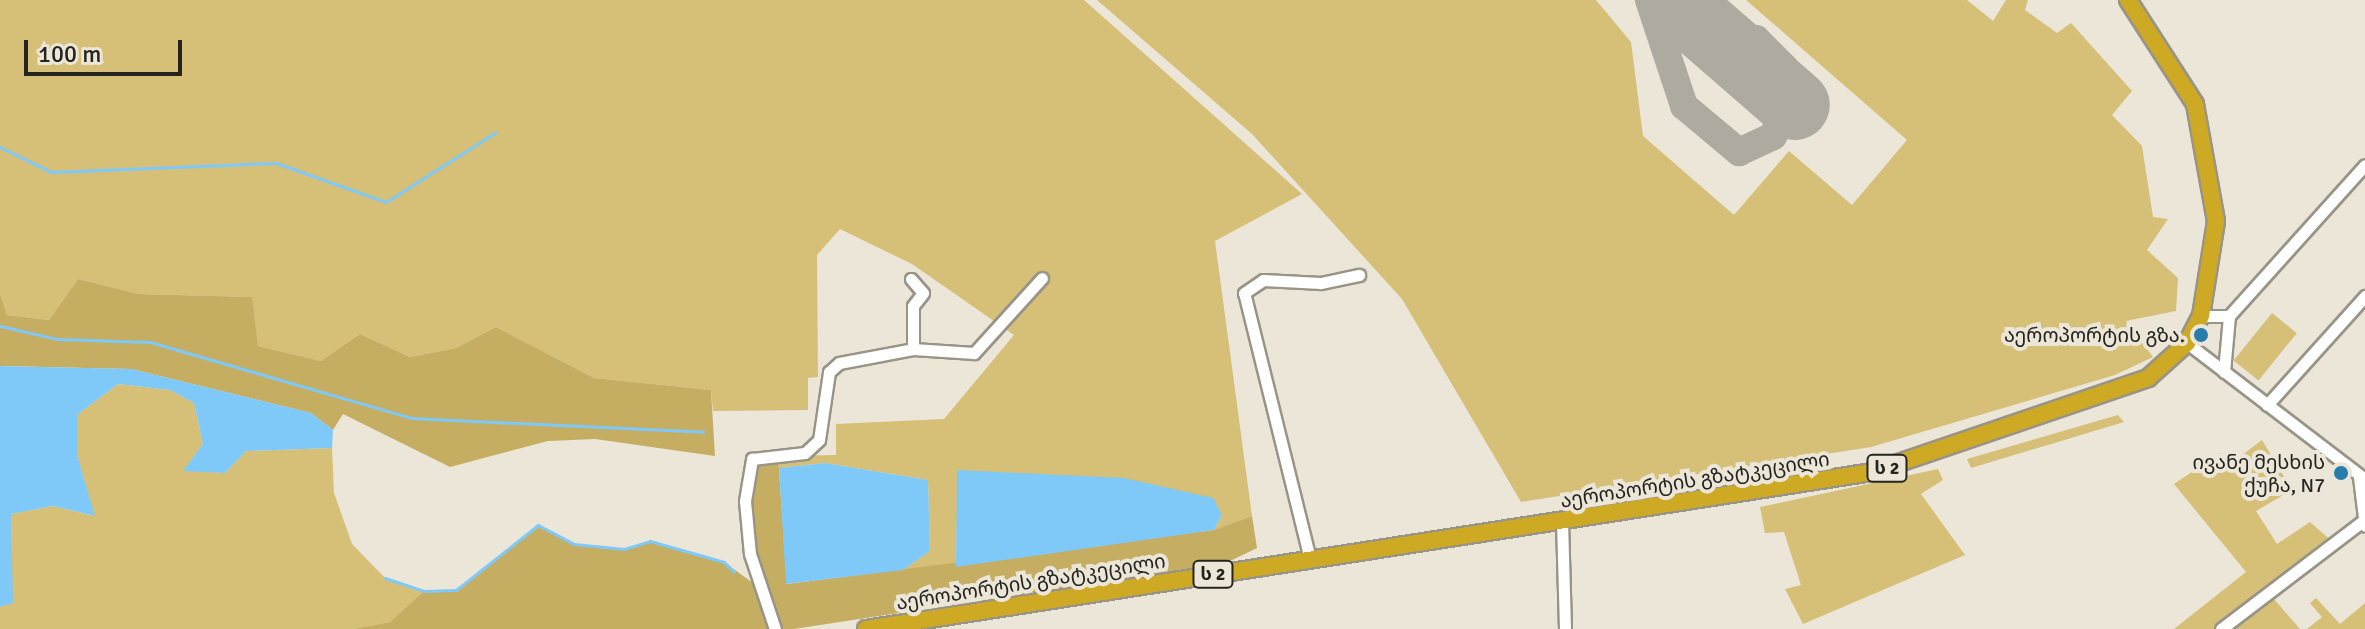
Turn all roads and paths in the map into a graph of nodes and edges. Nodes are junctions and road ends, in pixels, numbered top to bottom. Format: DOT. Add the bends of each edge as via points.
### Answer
graph roads {
  1 [pos="2128,0"];
  2 [pos="2363,170"];
  3 [pos="1359,275"];
  4 [pos="1042,278"];
  5 [pos="911,279"];
  6 [pos="2365,296"];
  7 [pos="2201,316"];
  8 [pos="2229,316"];
  9 [pos="2187,343"];
  10 [pos="913,349"];
  11 [pos="2224,372"];
  12 [pos="2267,405"];
  13 [pos="2362,478"];
  14 [pos="1562,521"];
  15 [pos="2364,524"];
  16 [pos="1310,559"];
  17 [pos="775,629"];
  18 [pos="866,629"];
  19 [pos="1565,629"];
  20 [pos="2221,629"];
  1 -- 7 [label="highway, აეროპორტის გზატკეცილი / ს 2" via="2178,68 2206,146 2216,221"];
  2 -- 8 [label="street"];
  3 -- 16 [label="street" via="1321,283 1263,280 1244,293"];
  4 -- 10 [label="street" via="974,353"];
  5 -- 10 [label="street" via="923,293 913,306"];
  6 -- 12 [label="street"];
  7 -- 8 [label="street"];
  7 -- 9 [label="highway, აეროპორტის გზატკეცილი / ს 2"];
  8 -- 11 [label="street"];
  9 -- 11 [label="street"];
  9 -- 14 [label="highway, აეროპორტის გზატკეცილი / ს 2" via="2161,369 2104,397 1929,456"];
  10 -- 17 [label="street" via="839,363 829,372 819,440 805,453 752,459 745,501 750,554"];
  11 -- 12 [label="street"];
  12 -- 13 [label="street"];
  13 -- 15 [label="street"];
  14 -- 16 [label="highway, აეროპორტის გზატკეცილი / ს 2"];
  14 -- 19 [label="street"];
  15 -- 20 [label="street"];
  16 -- 18 [label="highway, აეროპორტის გზატკეცილი / ს 2"];
}
